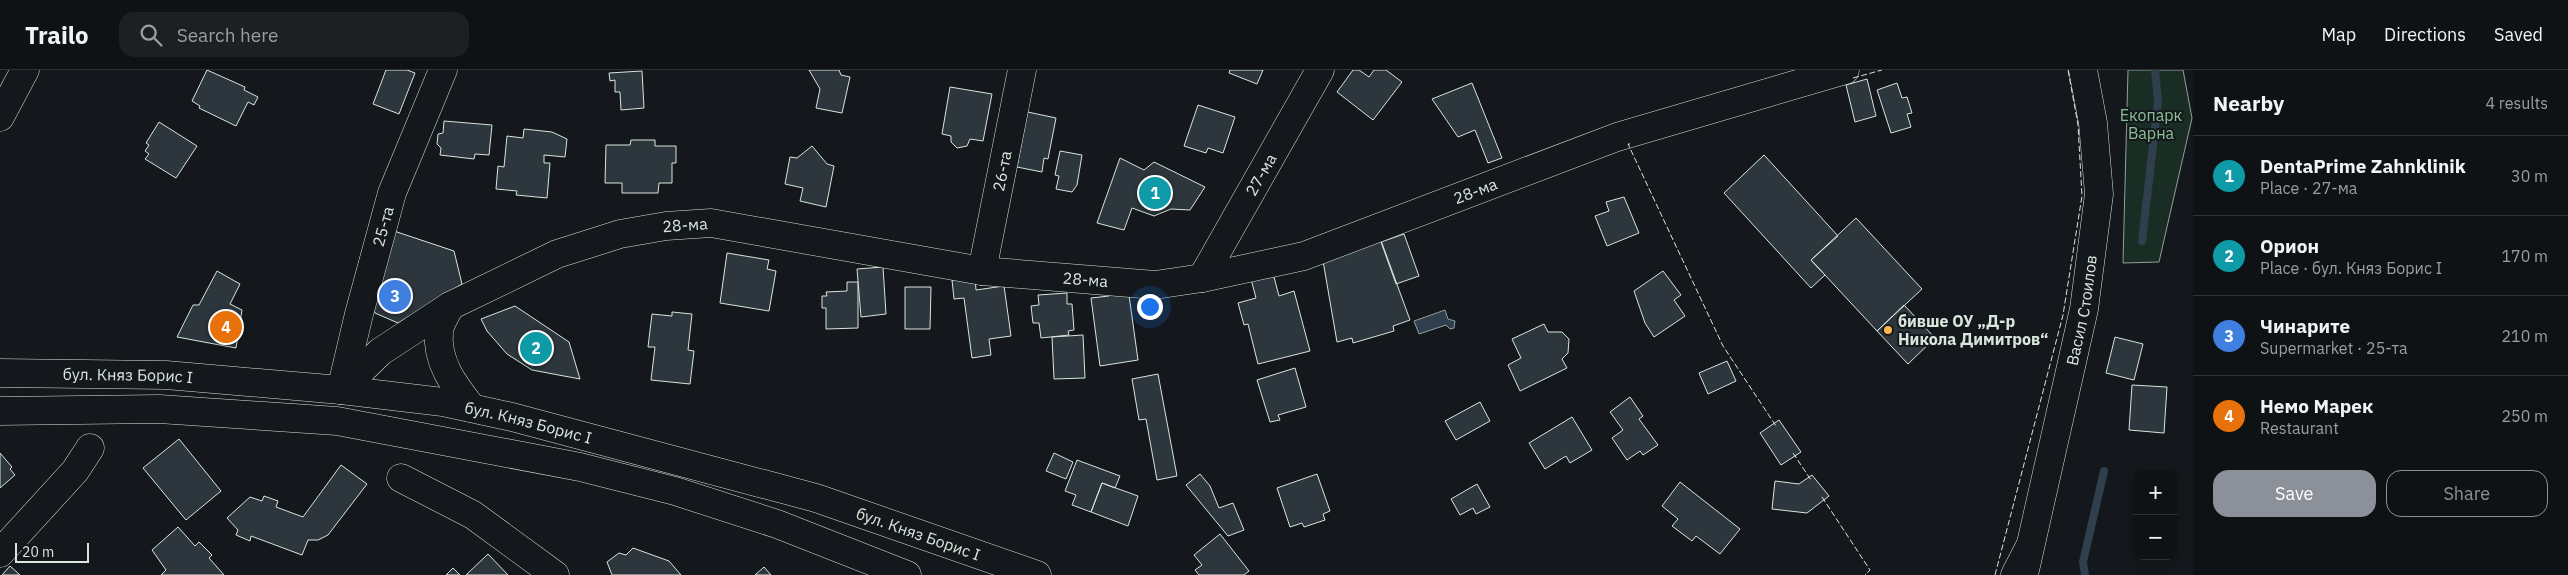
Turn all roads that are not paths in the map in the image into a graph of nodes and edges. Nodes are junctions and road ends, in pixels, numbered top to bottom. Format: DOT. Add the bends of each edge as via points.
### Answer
graph roads {
  1 [pos="25,70"];
  2 [pos="443,70"];
  3 [pos="1022,70"];
  4 [pos="1320,70"];
  5 [pos="1844,70"];
  6 [pos="2083,70"];
  7 [pos="0,117"];
  8 [pos="982,271"];
  9 [pos="1202,278"];
  10 [pos="450,306"];
  11 [pos="0,373"];
  12 [pos="341,390"];
  13 [pos="472,408"];
  14 [pos="0,411"];
  15 [pos="90,448"];
  16 [pos="401,478"];
  17 [pos="2030,546"];
  18 [pos="0,553"];
  19 [pos="555,575"];
  20 [pos="907,575"];
  21 [pos="1037,575"];
  22 [pos="2015,575"];
  23 [pos="2024,575"];
  24 [pos="2030,575"];
  1 -- 7 [label="main road"];
  2 -- 12 [label="main road, 25-та" via="392,193"];
  3 -- 8 [label="main road, 26-та"];
  4 -- 9 [label="main road, 27-ма"];
  5 -- 9 [label="main road, 28-ма" via="1616,137 1304,256"];
  6 -- 17 [label="main road, Васил Стоилов" via="2093,123 2098,194 2084,309"];
  8 -- 9 [label="main road, 28-ма" via="1155,285"];
  8 -- 10 [label="main road, 28-ма" via="711,223 620,234 557,254"];
  10 -- 12 [label="main road, 28-ма" via="380,352"];
  10 -- 13 [label="main road" via="439,330 441,356 448,376"];
  11 -- 12 [label="main road, бул. Княз Борис I" via="166,375"];
  12 -- 13 [label="main road, бул. Княз Борис I"];
  13 -- 21 [label="main road, бул. Княз Борис I" via="816,498"];
  14 -- 20 [label="main road, бул. Княз Борис I" via="159,409 337,421 580,467 676,492 777,524"];
  15 -- 18 [label="main road" via="75,471"];
  16 -- 19 [label="main road" via="473,515"];
  17 -- 22 [label="main road"];
  17 -- 23 [label="main road"];
  17 -- 24 [label="main road"];
}
